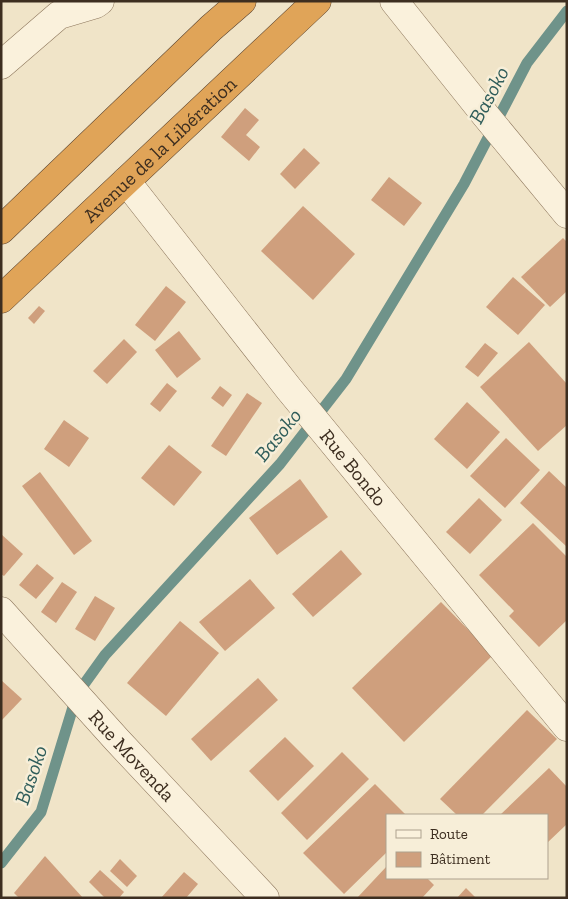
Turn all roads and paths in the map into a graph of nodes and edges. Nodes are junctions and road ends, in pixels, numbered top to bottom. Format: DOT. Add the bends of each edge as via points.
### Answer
graph roads {
  1 [pos="100,1"];
  2 [pos="242,1"];
  3 [pos="317,1"];
  4 [pos="394,1"];
  5 [pos="53,8"];
  6 [pos="1,65"];
  7 [pos="126,182"];
  8 [pos="567,214"];
  9 [pos="1,230"];
  10 [pos="1,299"];
  11 [pos="1,611"];
  12 [pos="567,727"];
  13 [pos="265,898"];
  1 -- 5 [label="street"];
  2 -- 9 [label="highway"];
  3 -- 7 [label="highway, Avenue de la Libération"];
  4 -- 8 [label="street"];
  5 -- 6 [label="street"];
  7 -- 10 [label="highway, Avenue de la Libération"];
  7 -- 12 [label="street, Rue Bondo" via="295,397"];
  11 -- 13 [label="street, Rue Movenda"];
}
